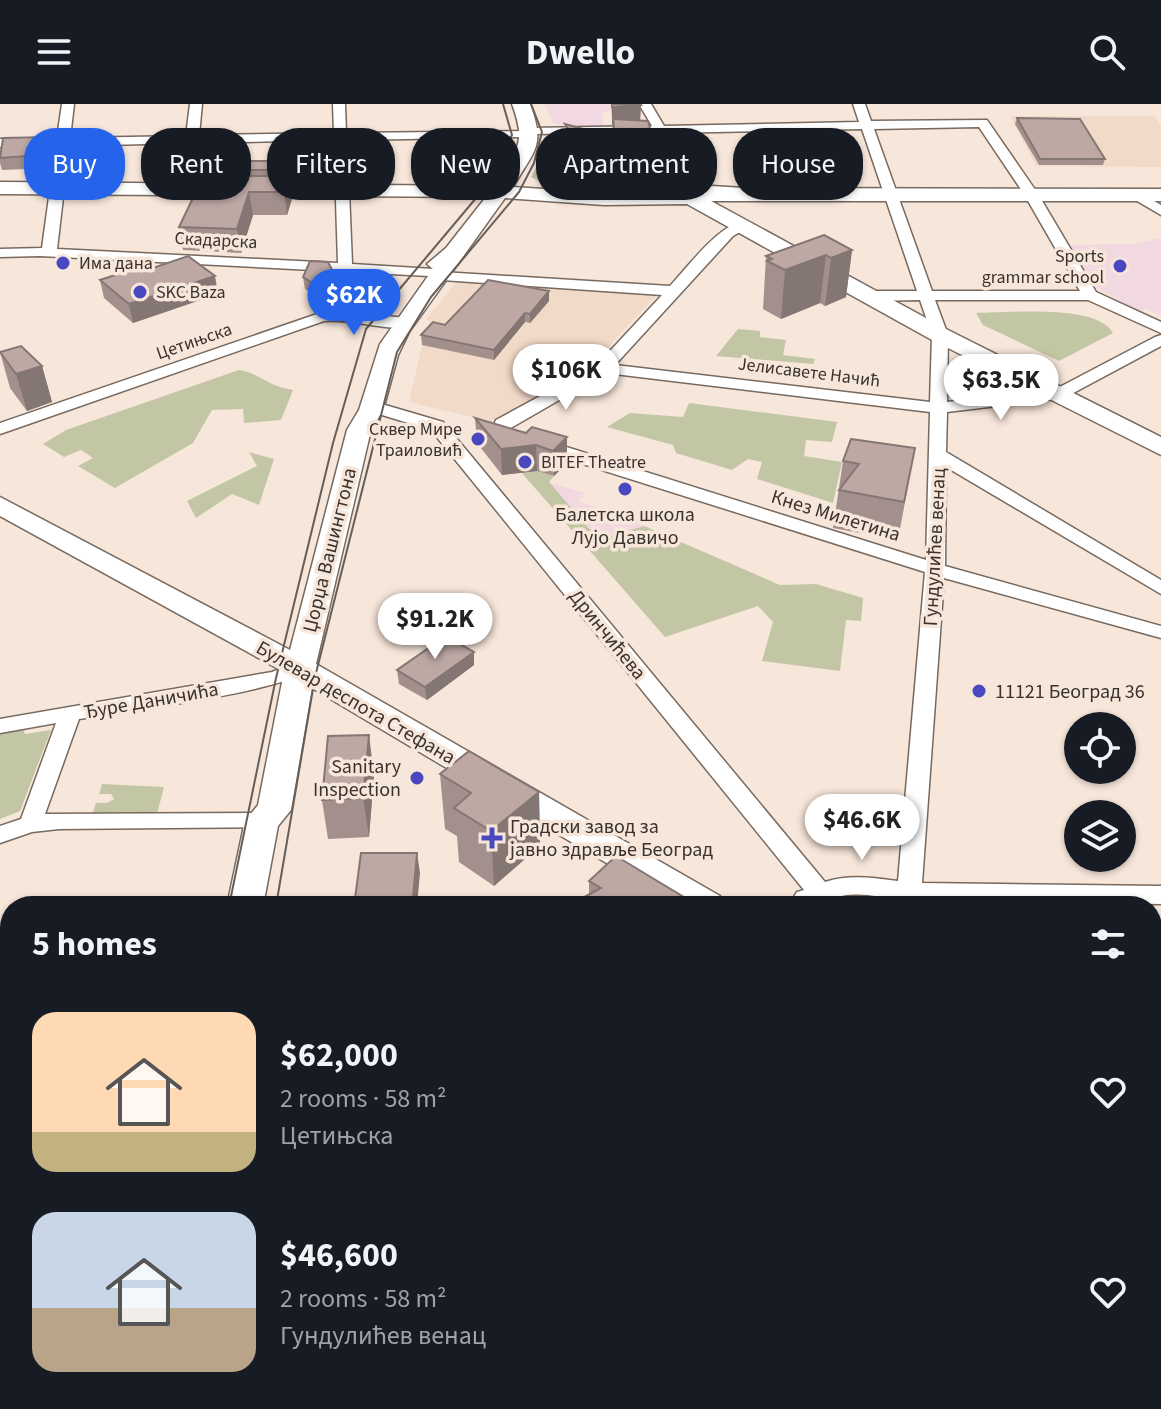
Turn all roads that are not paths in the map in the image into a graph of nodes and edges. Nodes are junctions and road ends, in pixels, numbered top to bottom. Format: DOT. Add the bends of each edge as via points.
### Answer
graph roads {
  1 [pos="68,104"];
  2 [pos="196,104"];
  3 [pos="339,104"];
  4 [pos="510,104"];
  5 [pos="521,104"];
  6 [pos="645,104"];
  7 [pos="859,104"];
  8 [pos="868,126"];
  9 [pos="64,128"];
  10 [pos="193,128"];
  11 [pos="340,128"];
  12 [pos="659,128"];
  13 [pos="717,128"];
  14 [pos="395,136"];
  15 [pos="536,136"];
  16 [pos="524,137"];
  17 [pos="0,143"];
  18 [pos="24,143"];
  19 [pos="520,146"];
  20 [pos="0,188"];
  21 [pos="24,188"];
  22 [pos="863,194"];
  23 [pos="889,194"];
  24 [pos="1031,194"];
  25 [pos="1137,195"];
  26 [pos="1161,195"];
  27 [pos="55,200"];
  28 [pos="343,200"];
  29 [pos="494,200"];
  30 [pos="697,200"];
  31 [pos="733,200"];
  32 [pos="1161,211"];
  33 [pos="735,220"];
  34 [pos="49,252"];
  35 [pos="0,253"];
  36 [pos="345,267"];
  37 [pos="436,274"];
  38 [pos="673,291"];
  39 [pos="924,295"];
  40 [pos="1090,295"];
  41 [pos="869,296"];
  42 [pos="396,323"];
  43 [pos="1161,328"];
  44 [pos="940,335"];
  45 [pos="1161,340"];
  46 [pos="603,368"];
  47 [pos="1058,394"];
  48 [pos="368,398"];
  49 [pos="940,408"];
  50 [pos="0,429"];
  51 [pos="1161,447"];
  52 [pos="938,455"];
  53 [pos="0,505"];
  54 [pos="935,569"];
  55 [pos="1161,588"];
  56 [pos="1161,632"];
  57 [pos="300,668"];
  58 [pos="71,713"];
  59 [pos="0,726"];
  60 [pos="268,816"];
  61 [pos="30,824"];
  62 [pos="0,835"];
  63 [pos="1161,895"];
  64 [pos="248,896"];
  65 [pos="267,896"];
  66 [pos="691,896"];
  67 [pos="808,896"];
  68 [pos="817,896"];
  69 [pos="902,896"];
  70 [pos="912,896"];
  71 [pos="1099,896"];
  1 -- 9 [label="street"];
  2 -- 10 [label="street"];
  3 -- 11 [label="street"];
  4 -- 16 [label="main road"];
  5 -- 16 [label="main road"];
  6 -- 12 [label="street"];
  7 -- 8 [label="street, Гундулићев венац"];
  8 -- 13 [label="street"];
  8 -- 23 [label="street, Гундулићев венац"];
  8 -- 24 [label="street" via="983,123"];
  14 -- 16 [label="street"];
  15 -- 16 [label="street"];
  16 -- 19 [label="main road, Џорџа Вашингтона"];
  17 -- 18 [label="street"];
  20 -- 21 [label="main road"];
  22 -- 23 [label="main road"];
  23 -- 24 [label="main road"];
  23 -- 39 [label="street, Гундулићев венац"];
  24 -- 25 [label="main road"];
  24 -- 40 [label="street"];
  25 -- 26 [label="main road"];
  25 -- 32 [label="street"];
  27 -- 34 [label="street"];
  28 -- 36 [label="street"];
  29 -- 37 [label="main road, Џорџа Вашингтона"];
  30 -- 33 [label="main road"];
  31 -- 33 [label="main road" via="725,209"];
  33 -- 38 [label="street"];
  33 -- 41 [label="main road"];
  34 -- 35 [label="street, Скадарска"];
  34 -- 36 [label="street, Скадарска"];
  36 -- 37 [label="street, Скадарска"];
  37 -- 38 [label="street, Скадарска"];
  37 -- 42 [label="main road, Џорџа Вашингтона"];
  38 -- 46 [label="street"];
  39 -- 40 [label="street"];
  39 -- 41 [label="street"];
  39 -- 44 [label="street, Гундулићев венац"];
  40 -- 43 [label="street"];
  41 -- 44 [label="main road"];
  42 -- 48 [label="main road, Џорџа Вашингтона" via="374,349"];
  42 -- 50 [label="street, Цетињска" via="322,317"];
  44 -- 47 [label="main road"];
  44 -- 49 [label="street, Гундулићев венац"];
  45 -- 47 [label="street"];
  46 -- 49 [label="street, Јелисавете Начић"];
  46 -- 54 [label="street, Кнез Милетина" via="502,424 500,432"];
  47 -- 49 [label="street, Јелисавете Начић"];
  47 -- 51 [label="main road"];
  48 -- 57 [label="main road, Џорџа Вашингтона"];
  48 -- 67 [label="street, Дринчићева" via="437,426"];
  49 -- 52 [label="street, Гундулићев венац"];
  52 -- 54 [label="street, Гундулићев венац"];
  52 -- 55 [label="street"];
  53 -- 57 [label="main road, Булевар деспота Стефана"];
  54 -- 56 [label="street, Кнез Милетина"];
  54 -- 70 [label="street, Гундулићев венац"];
  57 -- 58 [label="street, Ђуре Даничића" via="276,678"];
  57 -- 60 [label="main road, Џорџа Вашингтона"];
  57 -- 66 [label="main road, Булевар деспота Стефана"];
  58 -- 59 [label="street, Ђуре Даничића"];
  58 -- 61 [label="street"];
  60 -- 61 [label="street"];
  60 -- 64 [label="main road, Џорџа Вашингтона"];
  60 -- 65 [label="main road, Џорџа Вашингтона" via="280,820"];
  61 -- 62 [label="street"];
  63 -- 71 [label="street"];
  68 -- 69 [label="street" via="837,887 867,886"];
}
